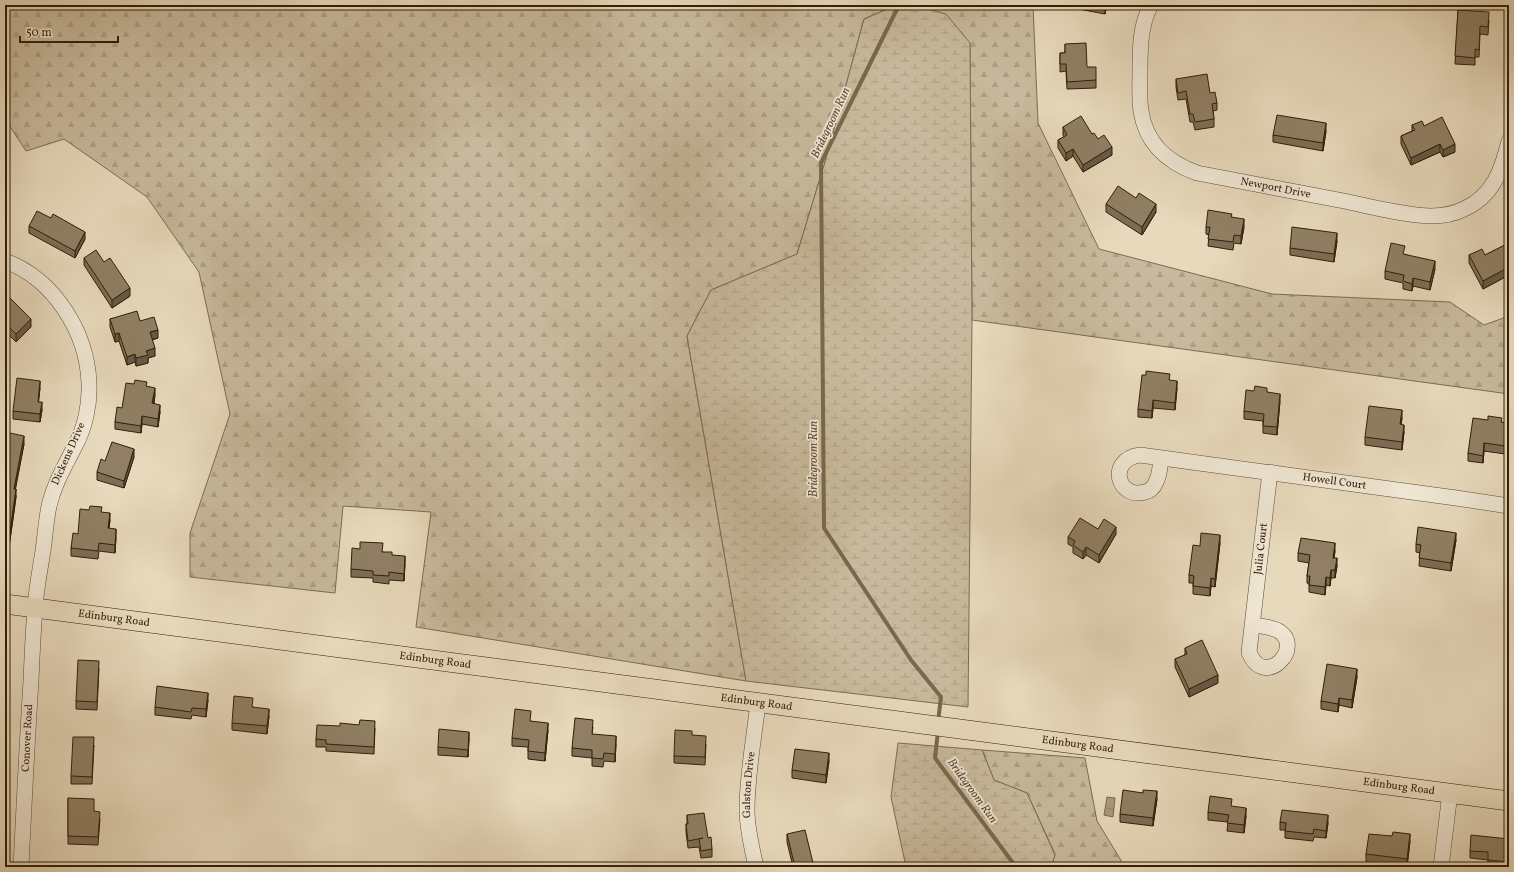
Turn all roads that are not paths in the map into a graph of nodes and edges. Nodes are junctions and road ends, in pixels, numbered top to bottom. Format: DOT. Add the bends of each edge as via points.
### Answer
graph roads {
  1 [pos="1151,5"];
  2 [pos="1509,141"];
  3 [pos="5,261"];
  4 [pos="1161,458"];
  5 [pos="1270,472"];
  6 [pos="1509,506"];
  7 [pos="5,604"];
  8 [pos="35,609"];
  9 [pos="1252,625"];
  10 [pos="758,703"];
  11 [pos="1450,793"];
  12 [pos="1509,801"];
  13 [pos="21,867"];
  14 [pos="756,867"];
  15 [pos="1441,867"];
  1 -- 2 [label="street, Newport Drive" via="1142,28 1140,48 1141,110 1147,130 1158,149 1182,167 1275,188 1432,216 1464,209 1489,191 1504,164"];
  3 -- 8 [label="street, Dickens Drive" via="28,273 45,286 59,302 81,341 89,383 84,423 55,486 49,506"];
  4 -- 5 [label="street, Howell Court"];
  5 -- 6 [label="street, Howell Court"];
  5 -- 9 [label="street, Julia Court"];
  7 -- 8 [label="main road, Edinburg Road"];
  8 -- 10 [label="main road, Edinburg Road"];
  8 -- 13 [label="street, Conover Road"];
  10 -- 11 [label="main road, Edinburg Road"];
  10 -- 14 [label="street, Galston Drive" via="747,811"];
  11 -- 12 [label="main road, Edinburg Road"];
  11 -- 15 [label="street"];
}
